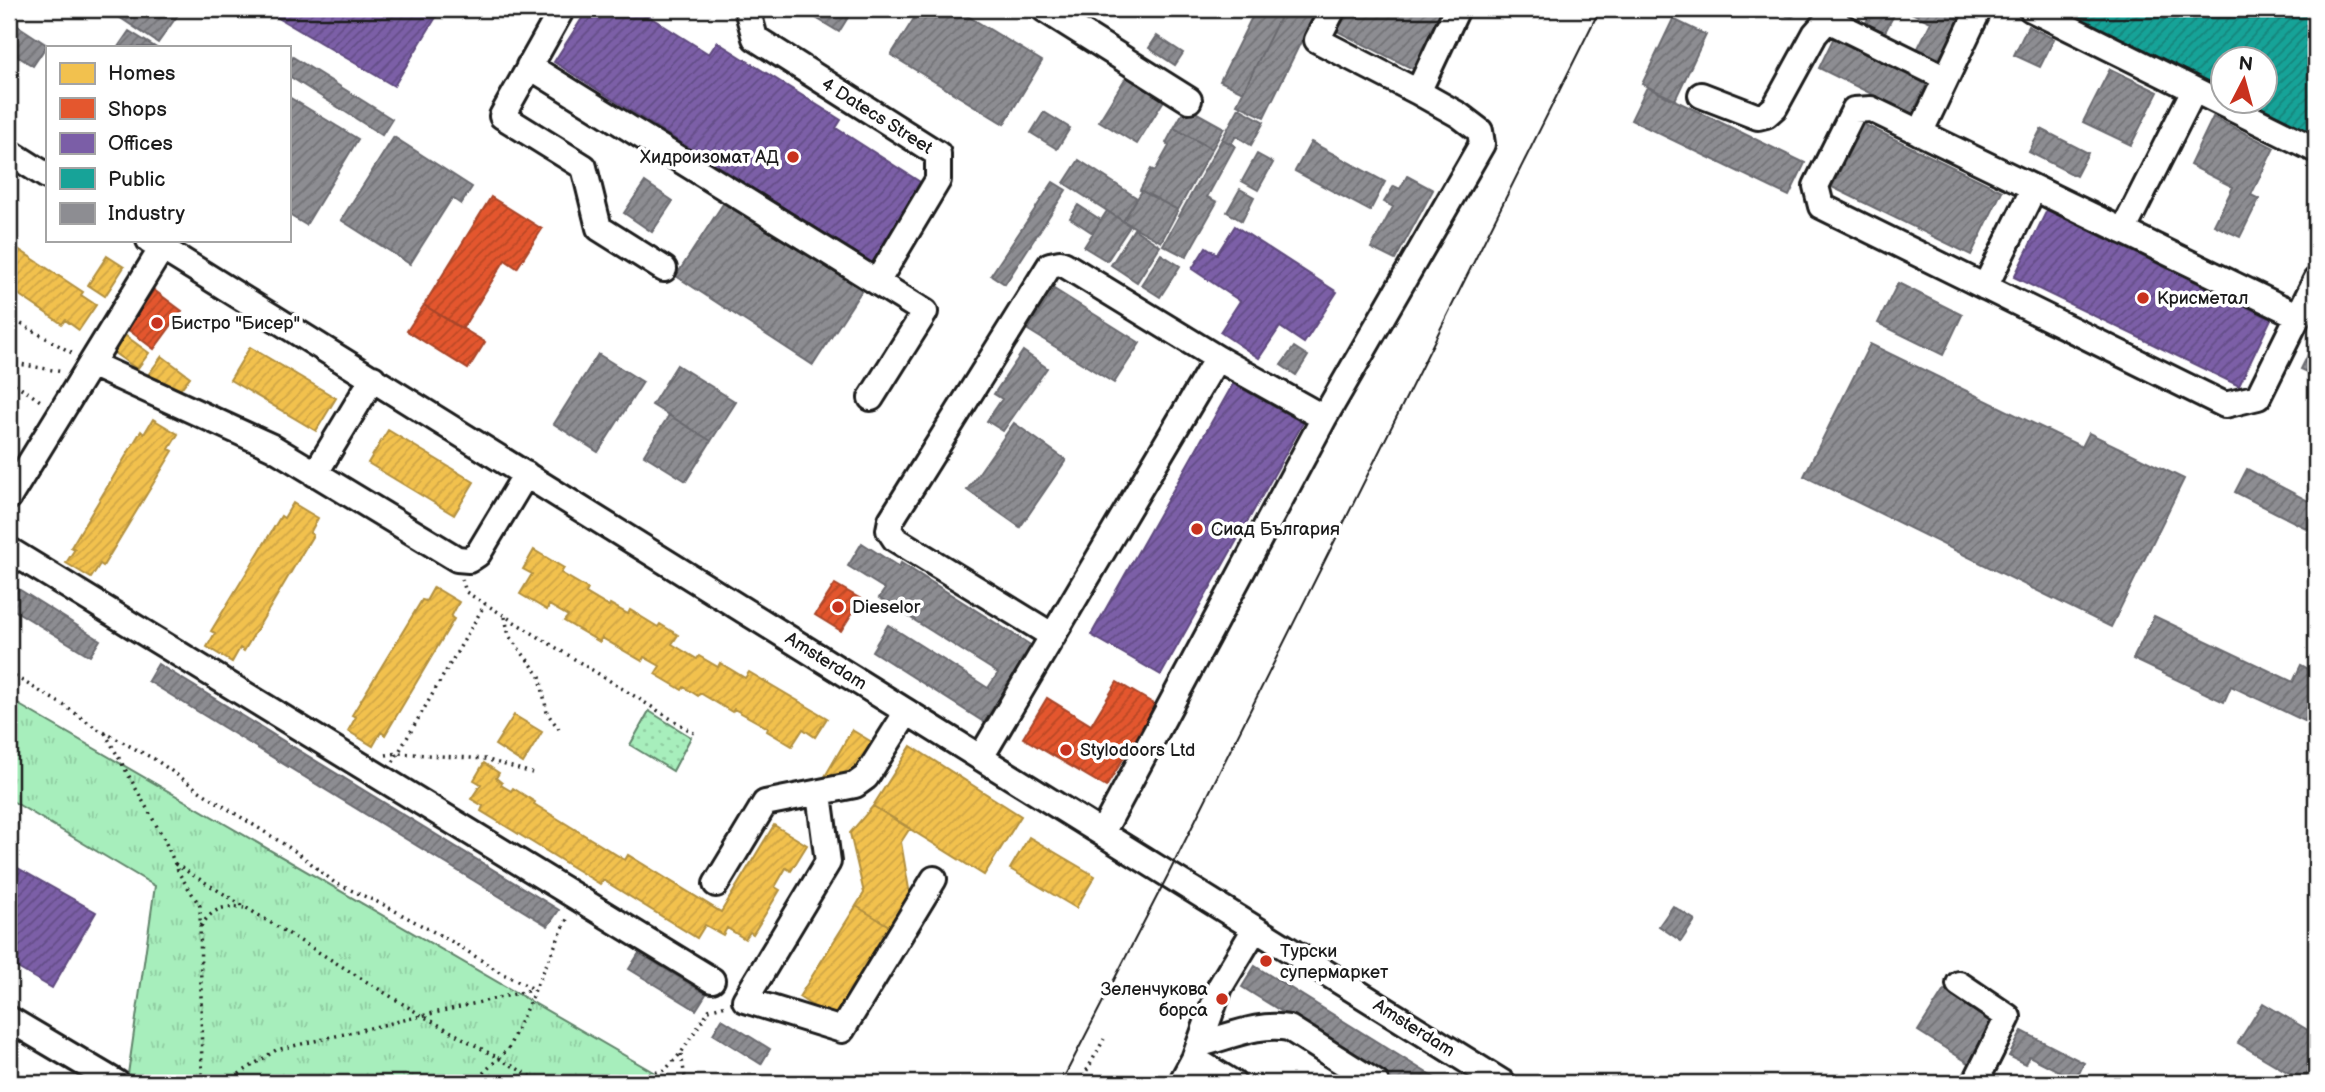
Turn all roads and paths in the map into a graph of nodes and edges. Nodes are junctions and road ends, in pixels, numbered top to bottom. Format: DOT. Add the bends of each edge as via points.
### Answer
graph roads {
  1 [pos="562,9"];
  2 [pos="747,9"];
  3 [pos="1044,9"];
  4 [pos="1333,9"];
  5 [pos="1457,9"];
  6 [pos="1979,9"];
  7 [pos="2031,9"];
  8 [pos="1833,14"];
  9 [pos="529,66"];
  10 [pos="1946,78"];
  11 [pos="2194,90"];
  12 [pos="1418,92"];
  13 [pos="1701,95"];
  14 [pos="1189,100"];
  15 [pos="1920,133"];
  16 [pos="2316,150"];
  17 [pos="9,152"];
  18 [pos="46,175"];
  19 [pos="2034,188"];
  20 [pos="2123,231"];
  21 [pos="156,244"];
  22 [pos="664,269"];
  23 [pos="2316,281"];
  24 [pos="877,282"];
  25 [pos="1985,286"];
  26 [pos="2298,316"];
  27 [pos="9,317"];
  28 [pos="1217,358"];
  29 [pos="9,362"];
  30 [pos="90,364"];
  31 [pos="373,378"];
  32 [pos="9,380"];
  33 [pos="871,398"];
  34 [pos="60,414"];
  35 [pos="1324,418"];
  36 [pos="315,474"];
  37 [pos="526,474"];
  38 [pos="9,497"];
  39 [pos="9,550"];
  40 [pos="457,559"];
  41 [pos="485,604"];
  42 [pos="505,616"];
  43 [pos="1053,636"];
  44 [pos="9,673"];
  45 [pos="907,712"];
  46 [pos="559,729"];
  47 [pos="104,732"];
  48 [pos="694,733"];
  49 [pos="398,753"];
  50 [pos="981,757"];
  51 [pos="352,760"];
  52 [pos="532,773"];
  53 [pos="383,779"];
  54 [pos="819,794"];
  55 [pos="1102,833"];
  56 [pos="175,864"];
  57 [pos="933,879"];
  58 [pos="716,884"];
  59 [pos="577,897"];
  60 [pos="250,909"];
  61 [pos="200,927"];
  62 [pos="1255,929"];
  63 [pos="712,980"];
  64 [pos="1959,984"];
  65 [pos="534,989"];
  66 [pos="745,1000"];
  67 [pos="422,1016"];
  68 [pos="9,1019"];
  69 [pos="1104,1039"];
  70 [pos="1197,1052"];
  71 [pos="681,1053"];
  72 [pos="500,1058"];
  73 [pos="117,1083"];
  74 [pos="202,1083"];
  75 [pos="220,1083"];
  76 [pos="473,1083"];
  77 [pos="543,1083"];
  78 [pos="615,1083"];
  79 [pos="686,1083"];
  80 [pos="1080,1083"];
  81 [pos="1181,1083"];
  82 [pos="1233,1083"];
  83 [pos="1376,1083"];
  84 [pos="1503,1083"];
  85 [pos="1975,1083"];
  1 -- 9 [label="street"];
  2 -- 24 [label="street, 4 Datecs Street" via="755,38 938,154 937,180"];
  3 -- 14 [label="street"];
  4 -- 12 [label="street" via="1317,40"];
  5 -- 12 [label="street"];
  6 -- 10 [label="street"];
  7 -- 11 [label="street"];
  8 -- 10 [label="street"];
  8 -- 13 [label="street" via="1815,34 1775,107 1766,115 1758,117"];
  9 -- 22 [label="street" via="502,116 584,167 599,228"];
  9 -- 24 [label="street"];
  10 -- 15 [label="street"];
  11 -- 16 [label="street"];
  11 -- 20 [label="street"];
  12 -- 35 [label="street" via="1480,131 1482,144"];
  15 -- 19 [label="street"];
  15 -- 25 [label="street" via="1871,109 1854,110 1816,186 1821,206"];
  17 -- 18 [label="street"];
  19 -- 20 [label="street"];
  19 -- 25 [label="street"];
  20 -- 26 [label="street"];
  21 -- 30 [label="street"];
  21 -- 31 [label="street, Amsterdam"];
  23 -- 26 [label="street"];
  24 -- 33 [label="street" via="925,312"];
  25 -- 26 [label="street" via="2225,405 2258,397"];
  27 -- 30 [label="path"];
  28 -- 35 [label="street"];
  28 -- 43 [label="street"];
  28 -- 43 [label="street" via="1065,265 1050,265 891,520 889,530 895,539"];
  29 -- 30 [label="path" via="71,373"];
  30 -- 34 [label="street"];
  30 -- 36 [label="street" via="272,447"];
  31 -- 36 [label="street"];
  31 -- 37 [label="street, Amsterdam"];
  32 -- 34 [label="path"];
  34 -- 38 [label="street"];
  35 -- 55 [label="street"];
  36 -- 40 [label="street"];
  37 -- 40 [label="street" via="478,554 469,560"];
  37 -- 45 [label="street, Amsterdam"];
  39 -- 51 [label="street"];
  40 -- 41 [label="path" via="466,592"];
  41 -- 42 [label="path"];
  41 -- 49 [label="path"];
  42 -- 46 [label="path" via="509,636 540,676 547,713"];
  42 -- 48 [label="path"];
  43 -- 50 [label="street"];
  44 -- 47 [label="path"];
  45 -- 50 [label="street, Amsterdam"];
  45 -- 54 [label="street" via="866,777 855,785"];
  47 -- 56 [label="path"];
  47 -- 65 [label="path" via="156,760 298,853 335,883 384,905"];
  49 -- 51 [label="path"];
  49 -- 52 [label="path" via="485,759"];
  49 -- 53 [label="path"];
  50 -- 55 [label="street, Amsterdam"];
  51 -- 53 [label="street"];
  53 -- 59 [label="street"];
  54 -- 58 [label="street" via="765,803"];
  54 -- 66 [label="street" via="828,862"];
  55 -- 62 [label="street, Amsterdam"];
  56 -- 60 [label="path"];
  56 -- 61 [label="path" via="200,906"];
  57 -- 66 [label="street" via="842,1030"];
  59 -- 63 [label="street"];
  59 -- 65 [label="path"];
  60 -- 61 [label="path" via="229,905 207,916"];
  60 -- 67 [label="path"];
  61 -- 74 [label="path"];
  62 -- 70 [label="street" via="1220,987"];
  62 -- 84 [label="street, Amsterdam"];
  64 -- 85 [label="street" via="2008,1017"];
  65 -- 67 [label="path"];
  65 -- 72 [label="path"];
  66 -- 71 [label="path" via="709,1010"];
  67 -- 72 [label="path"];
  67 -- 75 [label="path" via="276,1050"];
  68 -- 73 [label="street"];
  69 -- 80 [label="path"];
  70 -- 81 [label="street"];
  70 -- 82 [label="street"];
  70 -- 83 [label="street" via="1258,1028 1289,1028"];
  71 -- 78 [label="path" via="665,1070"];
  71 -- 79 [label="path"];
  72 -- 76 [label="path"];
  72 -- 77 [label="path"];
}
